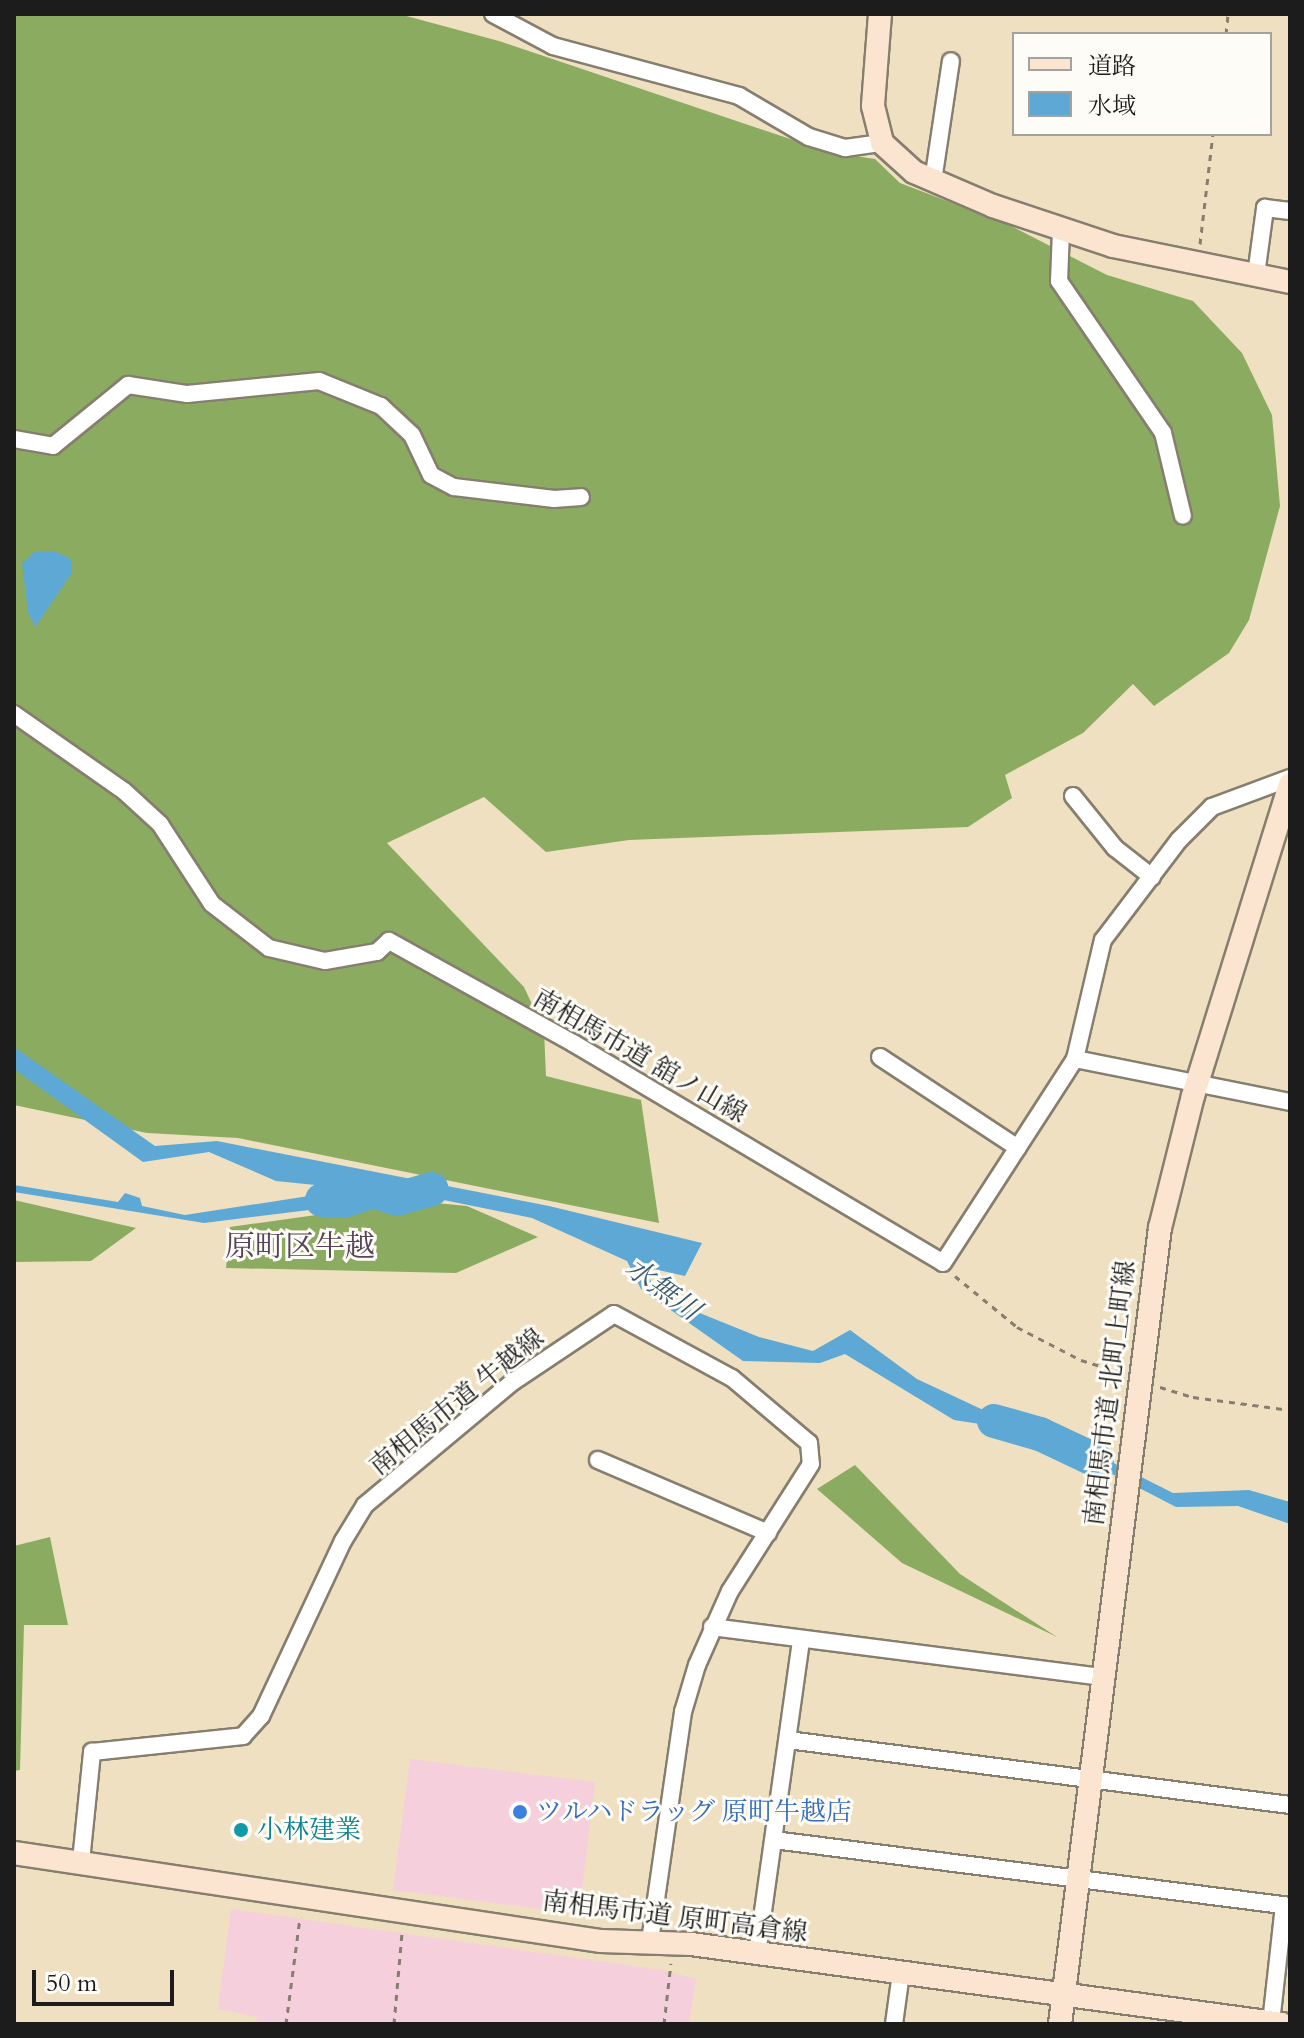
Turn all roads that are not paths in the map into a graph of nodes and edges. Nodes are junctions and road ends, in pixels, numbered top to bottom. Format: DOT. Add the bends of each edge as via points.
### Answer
graph roads {
  1 [pos="493,14"];
  2 [pos="880,14"];
  3 [pos="951,61"];
  4 [pos="882,143"];
  5 [pos="933,181"];
  6 [pos="1290,211"];
  7 [pos="1061,230"];
  8 [pos="1256,275"];
  9 [pos="1290,282"];
  10 [pos="14,439"];
  11 [pos="581,497"];
  12 [pos="1183,516"];
  13 [pos="14,714"];
  14 [pos="1290,778"];
  15 [pos="1290,784"];
  16 [pos="1073,796"];
  17 [pos="1152,877"];
  18 [pos="880,1057"];
  19 [pos="1075,1059"];
  20 [pos="1197,1082"];
  21 [pos="1290,1102"];
  22 [pos="1018,1148"];
  23 [pos="598,1460"];
  24 [pos="768,1533"];
  25 [pos="712,1627"];
  26 [pos="801,1639"];
  27 [pos="1104,1669"];
  28 [pos="788,1740"];
  29 [pos="1089,1779"];
  30 [pos="1290,1805"];
  31 [pos="774,1840"];
  32 [pos="14,1853"];
  33 [pos="81,1861"];
  34 [pos="1078,1881"];
  35 [pos="1287,1906"];
  36 [pos="650,1941"];
  37 [pos="757,1954"];
  38 [pos="901,1973"];
  39 [pos="1064,1995"];
  40 [pos="1276,2023"];
  41 [pos="894,2024"];
  42 [pos="1060,2024"];
  1 -- 4 [label="street" via="553,46 739,96 809,137 845,148"];
  2 -- 4 [label="street" via="873,106"];
  3 -- 5 [label="street"];
  4 -- 5 [label="street" via="914,172"];
  5 -- 7 [label="street"];
  6 -- 8 [label="street" via="1265,208"];
  7 -- 8 [label="street"];
  7 -- 12 [label="street" via="1059,281 1163,433"];
  8 -- 9 [label="street"];
  10 -- 11 [label="street" via="53,446 128,385 187,394 319,381 381,406 412,435 431,475 454,487 554,499"];
  13 -- 22 [label="street, 南相馬市道 舘ノ山線" via="124,791 160,824 212,904 269,948 325,961 377,952 389,941 573,1043 943,1263"];
  14 -- 17 [label="street" via="1212,807"];
  15 -- 20 [label="street, 南相馬市道 北町上町線"];
  16 -- 17 [label="street" via="1115,848"];
  17 -- 19 [label="street" via="1100,948"];
  18 -- 22 [label="street"];
  19 -- 20 [label="street"];
  19 -- 22 [label="street"];
  20 -- 21 [label="street"];
  20 -- 27 [label="street, 南相馬市道 北町上町線" via="1160,1228"];
  23 -- 24 [label="street"];
  24 -- 25 [label="street, 南相馬市道 牛越線"];
  24 -- 33 [label="street, 南相馬市道 牛越線" via="811,1464 809,1443 732,1378 614,1314 514,1381 365,1505 261,1716 243,1736 92,1752"];
  25 -- 26 [label="street"];
  25 -- 36 [label="street, 南相馬市道 牛越線" via="683,1712"];
  26 -- 27 [label="street"];
  26 -- 28 [label="street"];
  27 -- 29 [label="street, 南相馬市道 北町上町線"];
  28 -- 29 [label="street"];
  28 -- 31 [label="street"];
  29 -- 30 [label="street"];
  29 -- 34 [label="street, 南相馬市道 北町上町線"];
  31 -- 34 [label="street"];
  31 -- 37 [label="street"];
  32 -- 33 [label="street, 南相馬市道 原町高倉線"];
  33 -- 36 [label="street, 南相馬市道 原町高倉線" via="601,1941"];
  34 -- 35 [label="street"];
  34 -- 39 [label="street, 南相馬市道 北町上町線"];
  35 -- 40 [label="street"];
  36 -- 37 [label="street, 南相馬市道 原町高倉線"];
  37 -- 38 [label="street, 南相馬市道 原町高倉線"];
  38 -- 39 [label="street, 南相馬市道 原町高倉線"];
  38 -- 41 [label="street"];
  39 -- 40 [label="street, 南相馬市道 原町高倉線"];
  39 -- 42 [label="street, 南相馬市道 北町上町線"];
}
